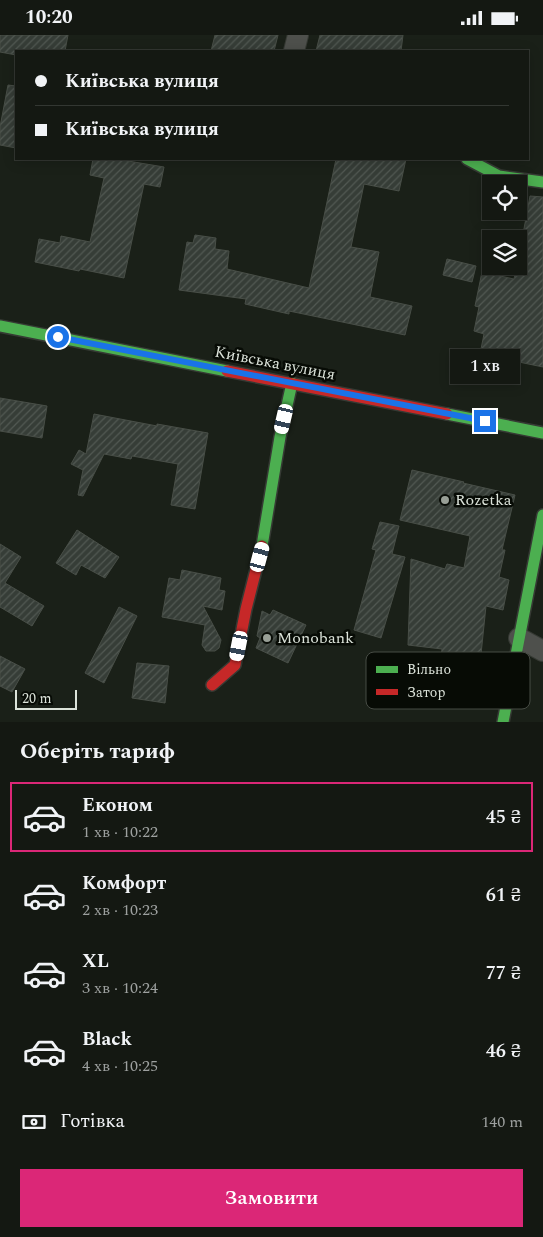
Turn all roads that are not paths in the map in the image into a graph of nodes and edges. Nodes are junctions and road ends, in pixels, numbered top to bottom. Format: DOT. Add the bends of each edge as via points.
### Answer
graph roads {
  1 [pos="298,35"];
  2 [pos="294,50"];
  3 [pos="469,160"];
  4 [pos="543,182"];
  5 [pos="0,326"];
  6 [pos="292,383"];
  7 [pos="543,433"];
  8 [pos="543,515"];
  9 [pos="519,638"];
  10 [pos="543,651"];
  11 [pos="516,652"];
  12 [pos="212,685"];
  13 [pos="505,709"];
  14 [pos="503,722"];
  1 -- 2 [label="street"];
  3 -- 4 [label="street" via="499,176"];
  5 -- 6 [label="street, Київська вулиця"];
  6 -- 7 [label="street, Київська вулиця"];
  6 -- 12 [label="street" via="272,479 264,540 235,665"];
  8 -- 9 [label="street"];
  9 -- 10 [label="street"];
  9 -- 11 [label="street"];
  13 -- 14 [label="street"];
}
